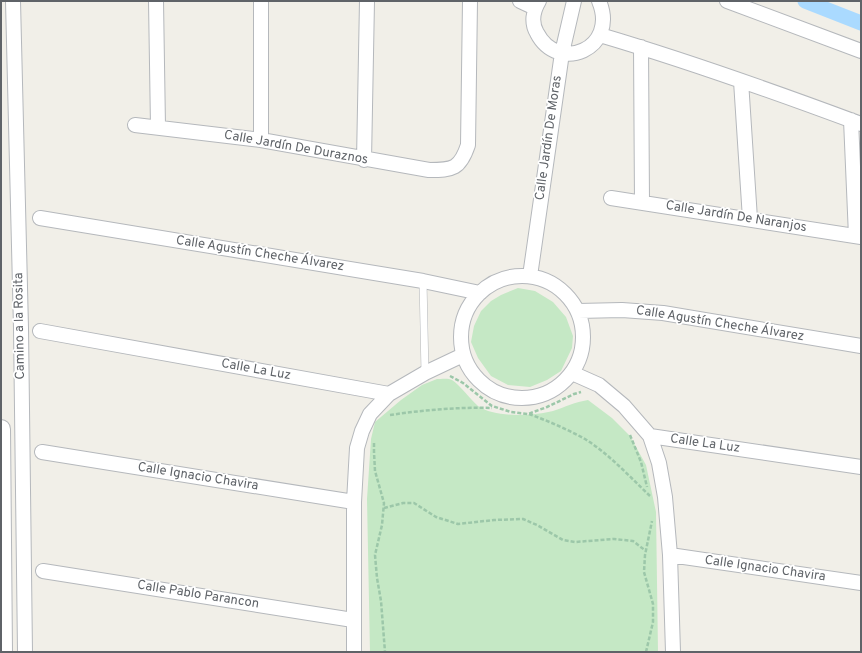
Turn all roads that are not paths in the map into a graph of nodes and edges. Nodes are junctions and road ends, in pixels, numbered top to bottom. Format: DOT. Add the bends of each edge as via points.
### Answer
graph roads {
  1 [pos="13,1"];
  2 [pos="156,1"];
  3 [pos="261,1"];
  4 [pos="367,1"];
  5 [pos="470,1"];
  6 [pos="520,1"];
  7 [pos="574,1"];
  8 [pos="599,1"];
  9 [pos="727,1"];
  10 [pos="537,4"];
  11 [pos="600,35"];
  12 [pos="641,47"];
  13 [pos="861,51"];
  14 [pos="562,53"];
  15 [pos="741,81"];
  16 [pos="856,122"];
  17 [pos="136,125"];
  18 [pos="158,127"];
  19 [pos="261,140"];
  20 [pos="364,160"];
  21 [pos="611,198"];
  22 [pos="642,203"];
  23 [pos="40,218"];
  24 [pos="750,219"];
  25 [pos="859,236"];
  26 [pos="530,276"];
  27 [pos="424,281"];
  28 [pos="480,293"];
  29 [pos="578,311"];
  30 [pos="40,331"];
  31 [pos="861,346"];
  32 [pos="463,355"];
  33 [pos="425,373"];
  34 [pos="572,373"];
  35 [pos="389,394"];
  36 [pos="1,428"];
  37 [pos="650,436"];
  38 [pos="42,452"];
  39 [pos="861,467"];
  40 [pos="354,502"];
  41 [pos="670,555"];
  42 [pos="43,571"];
  43 [pos="861,583"];
  44 [pos="353,620"];
  45 [pos="3,652"];
  46 [pos="25,652"];
  47 [pos="354,652"];
  48 [pos="673,652"];
  1 -- 46 [label="street, Camino a la Rosita"];
  2 -- 18 [label="street"];
  3 -- 19 [label="street"];
  4 -- 20 [label="street"];
  5 -- 20 [label="street, Calle Jardín De Duraznos" via="468,145 464,158 456,166 444,170"];
  6 -- 10 [label="street"];
  7 -- 14 [label="street, Calle Jardín De Moras"];
  8 -- 11 [label="street" via="604,23"];
  9 -- 13 [label="street"];
  10 -- 14 [label="street" via="533,19 540,40 548,48"];
  11 -- 12 [label="street"];
  11 -- 14 [label="street" via="593,45 582,51"];
  12 -- 15 [label="street"];
  12 -- 22 [label="street"];
  14 -- 26 [label="street, Calle Jardín De Moras"];
  15 -- 16 [label="street"];
  15 -- 24 [label="street"];
  16 -- 25 [label="street"];
  17 -- 18 [label="street, Calle Jardín De Duraznos"];
  18 -- 19 [label="street, Calle Jardín De Duraznos"];
  19 -- 20 [label="street, Calle Jardín De Duraznos"];
  21 -- 22 [label="street, Calle Jardín De Naranjos"];
  22 -- 24 [label="street, Calle Jardín De Naranjos"];
  23 -- 27 [label="street, Calle Agustín Cheche Álvarez"];
  24 -- 25 [label="street, Calle Jardín De Naranjos"];
  26 -- 28 [label="street" via="494,282"];
  26 -- 29 [label="street" via="545,280 558,288 570,298"];
  27 -- 28 [label="street, Calle Agustín Cheche Álvarez"];
  27 -- 33 [label="lane"];
  28 -- 32 [label="street" via="470,305 463,320"];
  29 -- 31 [label="street, Calle Agustín Cheche Álvarez" via="622,310 663,313"];
  29 -- 34 [label="street" via="583,326 584,342 580,358"];
  30 -- 35 [label="street, Calle La Luz"];
  32 -- 33 [label="street"];
  32 -- 34 [label="street" via="472,373 486,387 503,396 522,399 541,396 559,387"];
  33 -- 35 [label="street"];
  34 -- 37 [label="street" via="600,385 624,406"];
  35 -- 40 [label="street" via="370,414 362,431 357,448"];
  36 -- 45 [label="street"];
  37 -- 39 [label="street, Calle La Luz"];
  37 -- 41 [label="street" via="659,463 665,497"];
  38 -- 40 [label="street, Calle Ignacio Chavira"];
  40 -- 44 [label="street"];
  41 -- 43 [label="street, Calle Ignacio Chavira"];
  41 -- 48 [label="street"];
  42 -- 44 [label="street, Calle Pablo Parancon"];
  44 -- 47 [label="street"];
}
